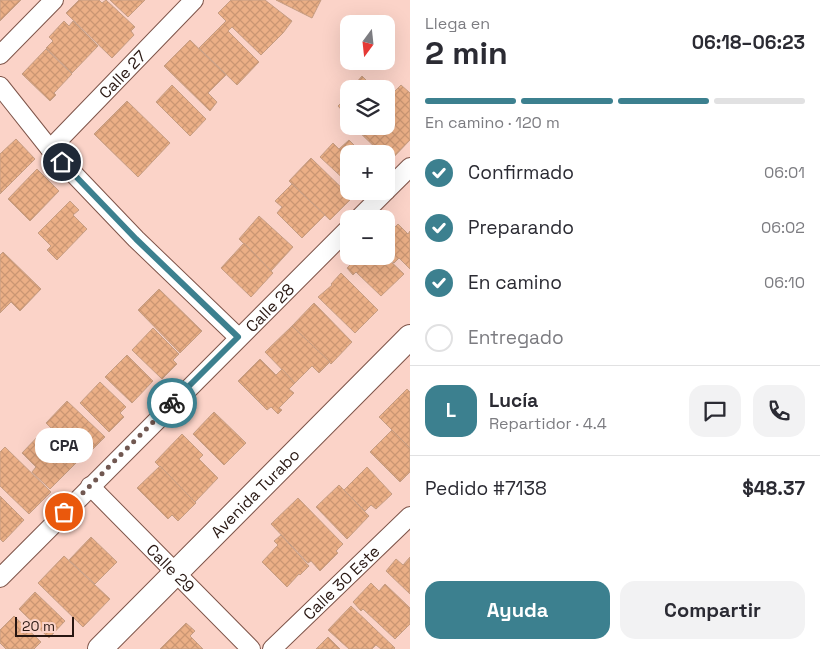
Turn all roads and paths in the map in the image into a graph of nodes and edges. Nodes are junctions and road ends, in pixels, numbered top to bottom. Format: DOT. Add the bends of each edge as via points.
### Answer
graph roads {
  1 [pos="54,0"];
  2 [pos="194,0"];
  3 [pos="0,55"];
  4 [pos="0,86"];
  5 [pos="50,149"];
  6 [pos="410,167"];
  7 [pos="395,182"];
  8 [pos="377,200"];
  9 [pos="367,210"];
  10 [pos="340,237"];
  11 [pos="238,337"];
  12 [pos="410,337"];
  13 [pos="90,486"];
  14 [pos="410,516"];
  15 [pos="177,572"];
  16 [pos="0,578"];
  17 [pos="100,649"];
  18 [pos="252,649"];
  19 [pos="272,649"];
  1 -- 3 [label="street"];
  2 -- 5 [label="street, Calle 27"];
  4 -- 5 [label="street"];
  5 -- 11 [label="street" via="136,239"];
  6 -- 7 [label="street"];
  8 -- 9 [label="street"];
  10 -- 11 [label="street, Calle 28"];
  11 -- 13 [label="street, Calle 28"];
  12 -- 15 [label="street, Avenida Turabo"];
  13 -- 15 [label="street, Calle 29"];
  13 -- 16 [label="street, Calle 28"];
  14 -- 19 [label="street, Calle 30 Este"];
  15 -- 17 [label="street, Avenida Turabo"];
  15 -- 18 [label="street, Calle 29"];
}
